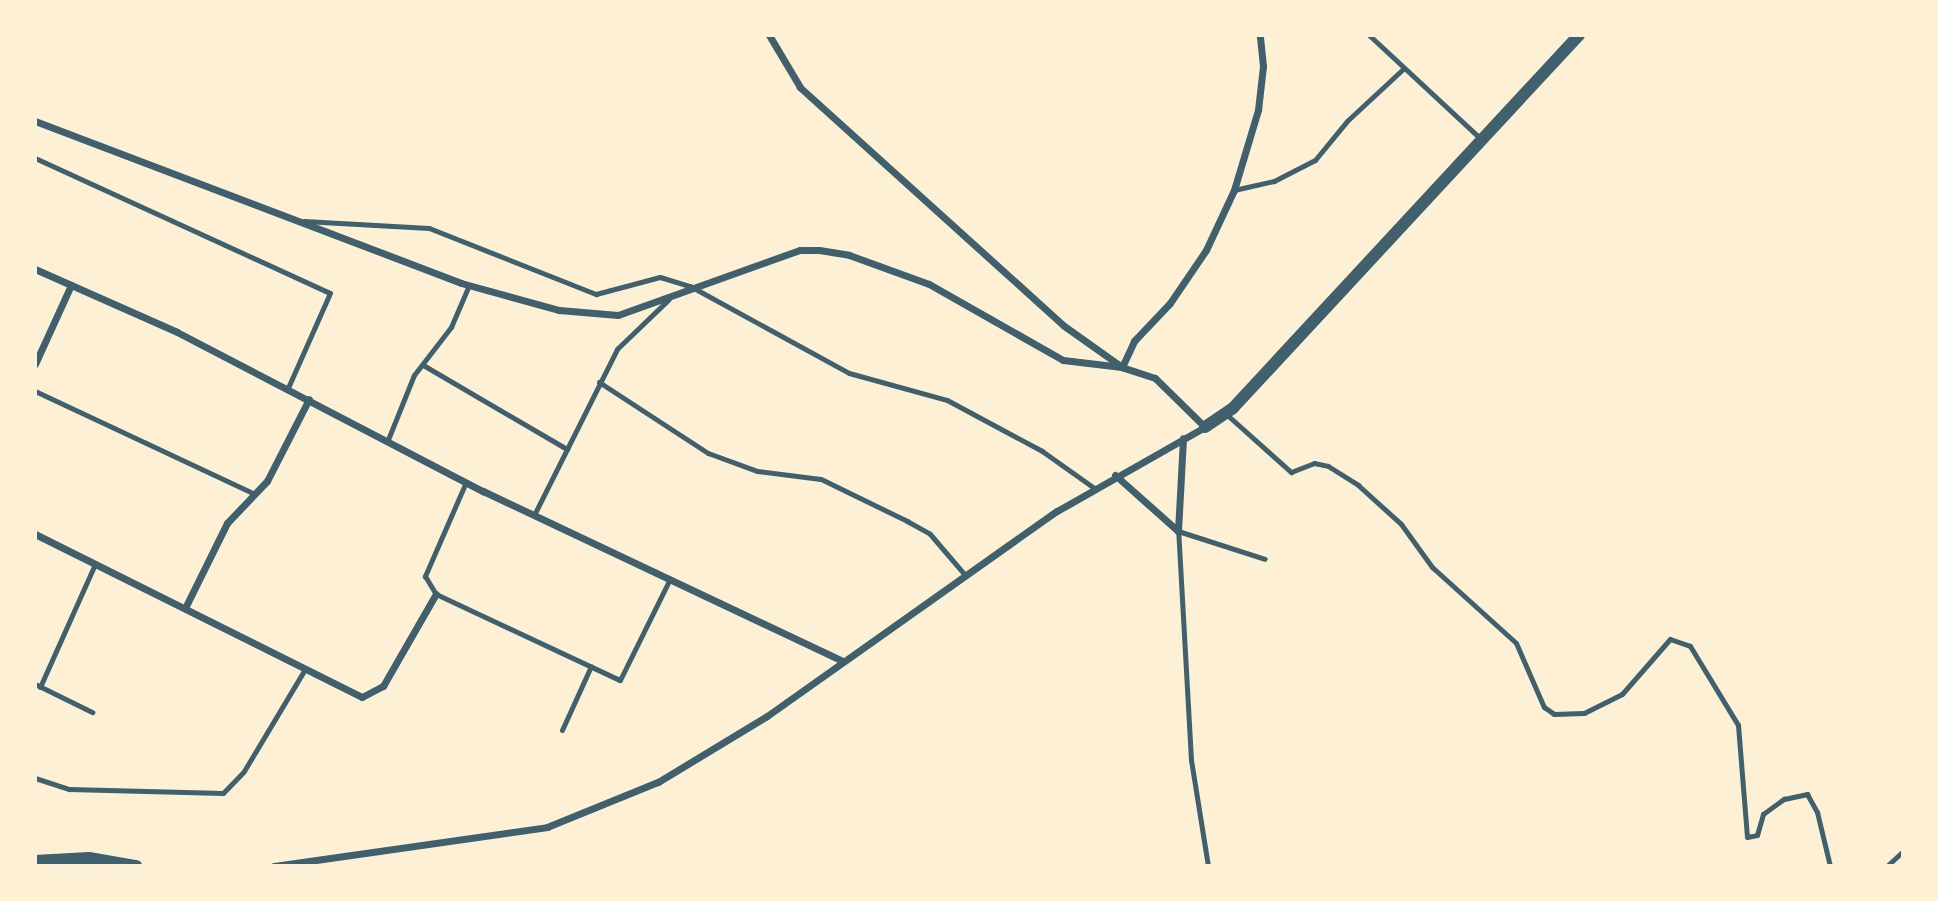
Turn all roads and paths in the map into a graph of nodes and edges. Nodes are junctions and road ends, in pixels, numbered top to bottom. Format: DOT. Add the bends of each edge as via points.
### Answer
graph roads {
  1 [pos="769,35"];
  2 [pos="1261,35"];
  3 [pos="1369,35"];
  4 [pos="1579,35"];
  5 [pos="1403,69"];
  6 [pos="35,121"];
  7 [pos="1482,139"];
  8 [pos="35,159"];
  9 [pos="1234,190"];
  10 [pos="298,222"];
  11 [pos="35,269"];
  12 [pos="71,285"];
  13 [pos="469,285"];
  14 [pos="690,286"];
  15 [pos="35,364"];
  16 [pos="423,365"];
  17 [pos="1122,367"];
  18 [pos="599,382"];
  19 [pos="288,388"];
  20 [pos="35,391"];
  21 [pos="309,400"];
  22 [pos="1225,413"];
  23 [pos="1205,427"];
  24 [pos="1183,438"];
  25 [pos="387,442"];
  26 [pos="567,449"];
  27 [pos="1115,475"];
  28 [pos="466,482"];
  29 [pos="1094,488"];
  30 [pos="253,494"];
  31 [pos="534,515"];
  32 [pos="1178,530"];
  33 [pos="35,534"];
  34 [pos="1265,559"];
  35 [pos="95,564"];
  36 [pos="966,576"];
  37 [pos="670,579"];
  38 [pos="436,594"];
  39 [pos="185,608"];
  40 [pos="842,661"];
  41 [pos="591,666"];
  42 [pos="305,668"];
  43 [pos="38,686"];
  44 [pos="92,712"];
  45 [pos="562,730"];
  46 [pos="35,778"];
  47 [pos="1903,851"];
  48 [pos="35,861"];
  49 [pos="136,866"];
  50 [pos="274,866"];
  51 [pos="1208,866"];
  52 [pos="1830,866"];
  53 [pos="1887,866"];
  1 -- 17 [label="street" via="800,87 1063,325"];
  2 -- 9 [label="street" via="1258,110"];
  3 -- 5 [label="lane"];
  4 -- 7 [label="street"];
  5 -- 7 [label="lane"];
  5 -- 9 [label="lane" via="1347,121 1315,160 1274,181"];
  6 -- 10 [label="street"];
  7 -- 22 [label="street"];
  8 -- 19 [label="lane" via="330,293"];
  9 -- 17 [label="street" via="1206,250 1170,303 1134,341"];
  10 -- 13 [label="street"];
  10 -- 14 [label="lane" via="335,220 429,228 596,294 660,277"];
  11 -- 12 [label="street"];
  12 -- 15 [label="street"];
  12 -- 19 [label="street"];
  13 -- 14 [label="street" via="590,315 618,315"];
  13 -- 16 [label="lane" via="451,327"];
  14 -- 17 [label="street" via="800,250 849,255 959,299 1063,360"];
  14 -- 18 [label="lane" via="634,330"];
  14 -- 29 [label="lane" via="849,373 947,400 1042,451"];
  16 -- 25 [label="lane" via="414,375"];
  16 -- 26 [label="lane"];
  17 -- 23 [label="street" via="1155,378"];
  18 -- 26 [label="lane"];
  18 -- 36 [label="lane" via="708,453 757,471 821,479 930,534"];
  19 -- 21 [label="street"];
  20 -- 30 [label="lane"];
  21 -- 25 [label="street"];
  21 -- 30 [label="street" via="281,459"];
  22 -- 23 [label="street"];
  22 -- 52 [label="lane" via="1291,472 1314,463 1328,466 1358,485 1409,534 1432,567 1516,643 1544,707 1554,714 1584,713 1622,694 1670,639 1690,646 1738,725 1747,837 1757,835 1763,814 1807,794 1817,813"];
  23 -- 24 [label="street"];
  24 -- 27 [label="street"];
  24 -- 32 [label="street"];
  25 -- 28 [label="street"];
  26 -- 31 [label="lane"];
  27 -- 29 [label="street"];
  27 -- 32 [label="street"];
  28 -- 31 [label="street"];
  28 -- 38 [label="lane" via="425,576"];
  29 -- 36 [label="street"];
  30 -- 39 [label="street" via="226,523"];
  31 -- 37 [label="street"];
  32 -- 34 [label="lane"];
  32 -- 51 [label="lane" via="1191,760"];
  33 -- 35 [label="street"];
  35 -- 39 [label="street"];
  35 -- 43 [label="lane"];
  36 -- 40 [label="street"];
  37 -- 40 [label="street"];
  37 -- 41 [label="lane" via="620,680"];
  38 -- 41 [label="lane"];
  38 -- 42 [label="street" via="375,693 362,696"];
  39 -- 42 [label="street"];
  40 -- 50 [label="street" via="766,716 658,782 596,810 534,830"];
  41 -- 45 [label="lane"];
  42 -- 46 [label="lane" via="244,771 223,793 69,789"];
  43 -- 44 [label="lane"];
  47 -- 53 [label="lane"];
  48 -- 49 [label="street" via="89,858"];
}
